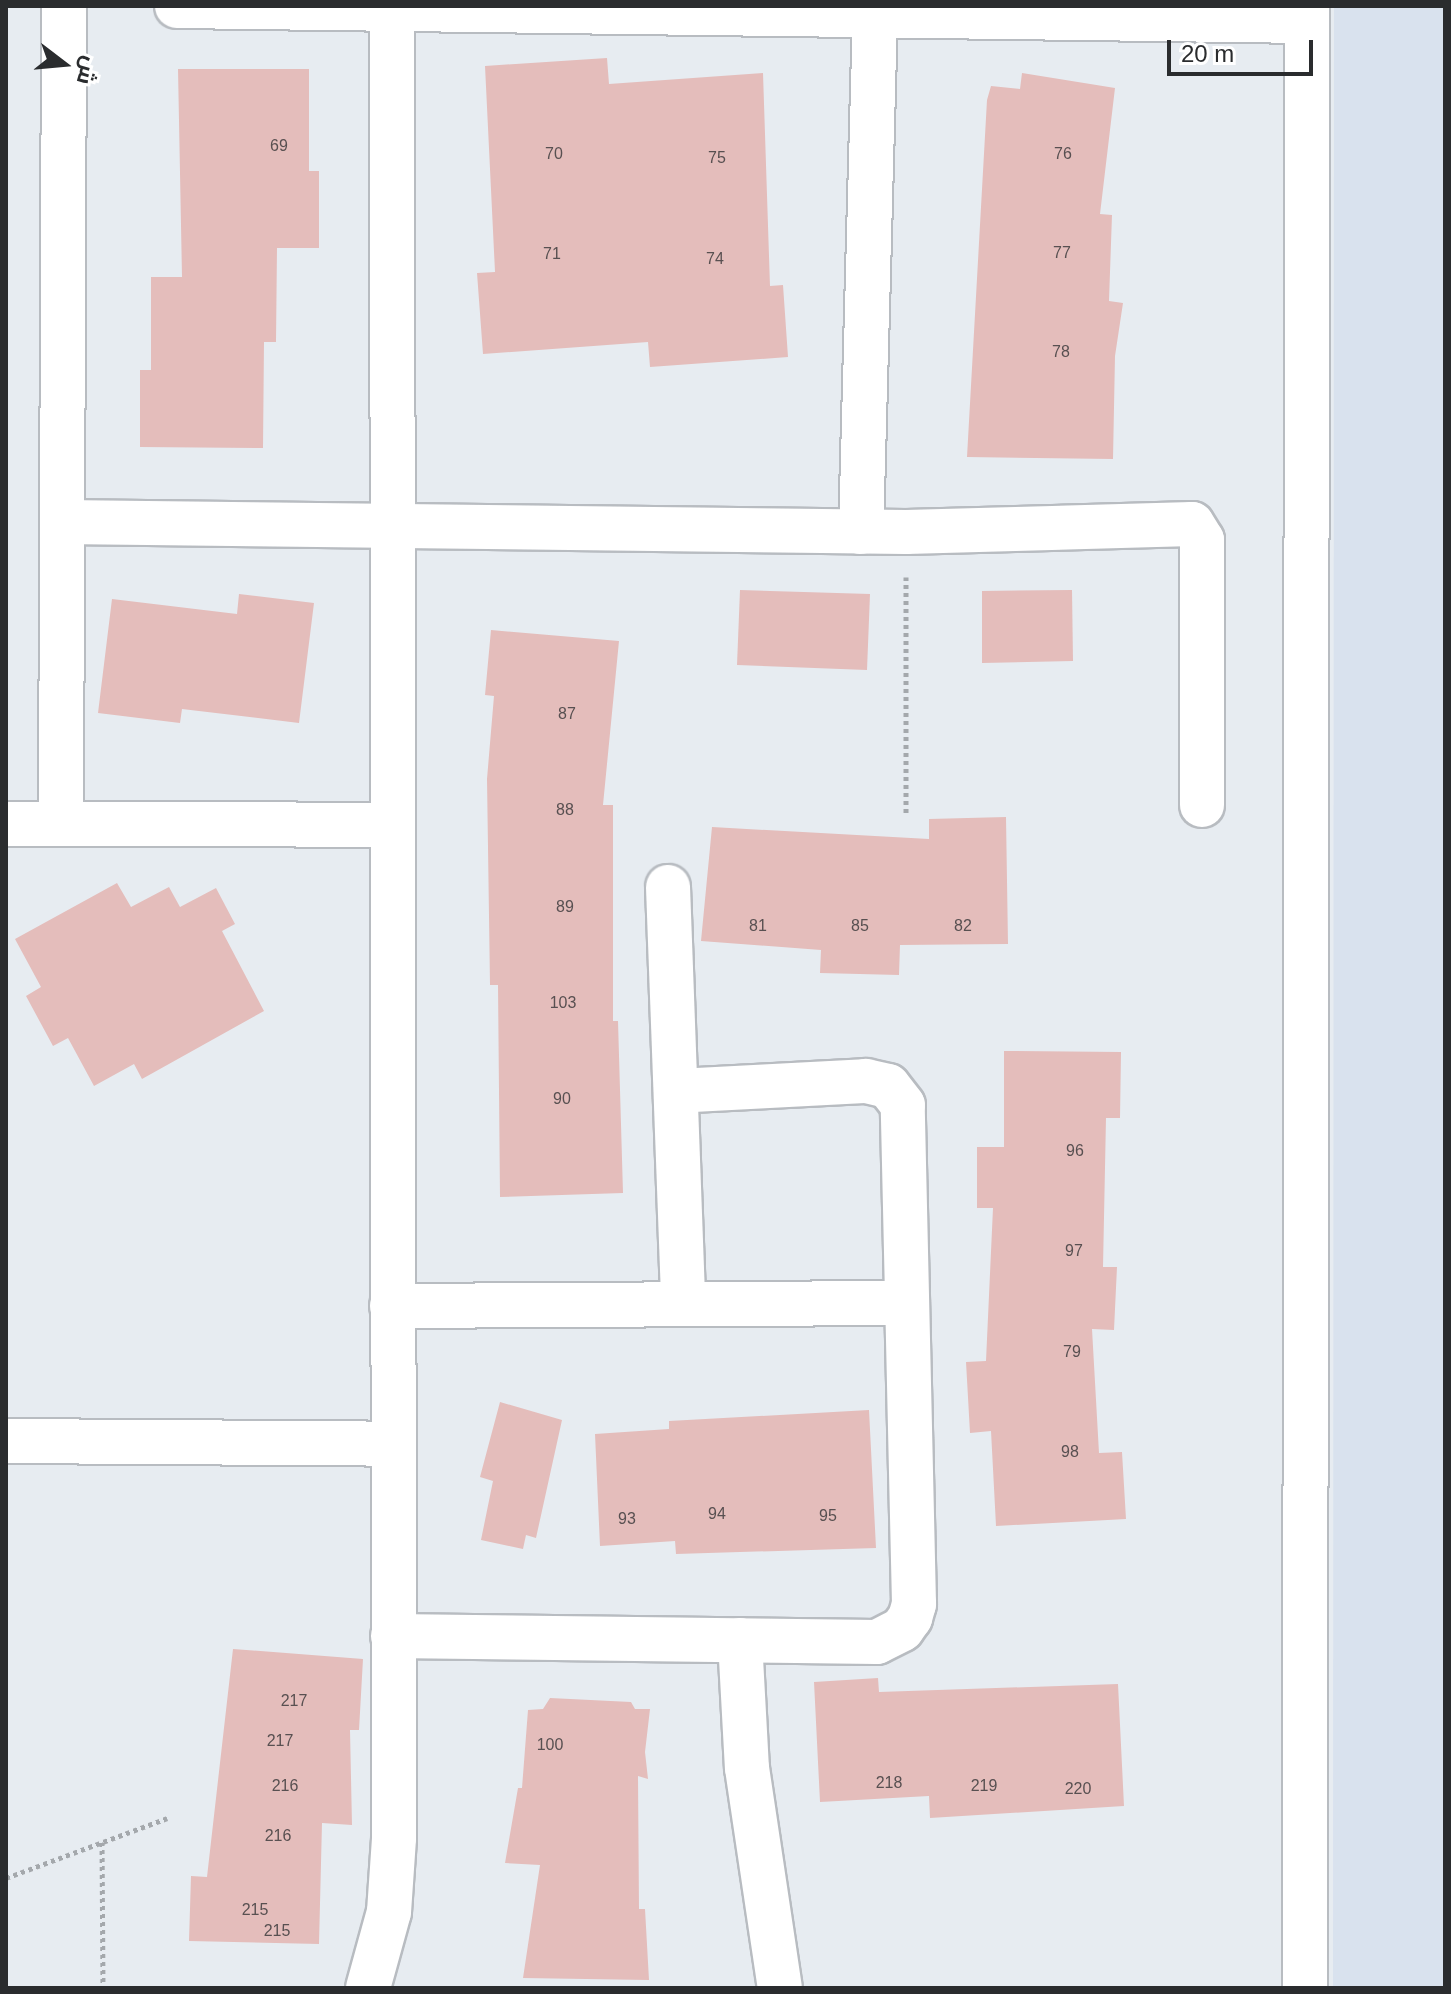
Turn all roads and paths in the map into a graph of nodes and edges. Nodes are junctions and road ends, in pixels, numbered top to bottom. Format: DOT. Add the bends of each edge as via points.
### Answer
graph roads {
  1 [pos="64,6"];
  2 [pos="177,6"];
  3 [pos="392,7"];
  4 [pos="801,11"];
  5 [pos="1307,14"];
  6 [pos="875,16"];
  7 [pos="62,522"];
  8 [pos="392,526"];
  9 [pos="861,532"];
  10 [pos="906,532"];
  11 [pos="1202,805"];
  12 [pos="906,815"];
  13 [pos="6,824"];
  14 [pos="61,824"];
  15 [pos="391,825"];
  16 [pos="668,887"];
  17 [pos="676,1091"];
  18 [pos="683,1303"];
  19 [pos="905,1303"];
  20 [pos="392,1306"];
  21 [pos="6,1441"];
  22 [pos="391,1444"];
  23 [pos="393,1636"];
  24 [pos="740,1640"];
  25 [pos="167,1818"];
  26 [pos="102,1842"];
  27 [pos="6,1878"];
  28 [pos="103,1988"];
  29 [pos="368,1988"];
  30 [pos="780,1988"];
  31 [pos="1305,1988"];
  1 -- 7 [label="street"];
  2 -- 3 [label="street"];
  3 -- 4 [label="street"];
  3 -- 8 [label="street"];
  4 -- 6 [label="street"];
  5 -- 6 [label="street"];
  5 -- 31 [label="street"];
  6 -- 9 [label="street"];
  7 -- 8 [label="street"];
  7 -- 14 [label="street"];
  8 -- 9 [label="street"];
  8 -- 15 [label="street"];
  9 -- 10 [label="street"];
  10 -- 11 [label="street" via="1192,524 1202,540"];
  10 -- 12 [label="path"];
  13 -- 14 [label="street"];
  14 -- 15 [label="street"];
  15 -- 20 [label="street"];
  16 -- 17 [label="street"];
  17 -- 18 [label="street"];
  17 -- 19 [label="street" via="866,1081 897,1095 903,1105"];
  18 -- 19 [label="street"];
  18 -- 20 [label="street"];
  19 -- 24 [label="street" via="914,1604 910,1618 902,1629 877,1642"];
  20 -- 22 [label="street"];
  21 -- 22 [label="street"];
  22 -- 23 [label="street"];
  23 -- 24 [label="street"];
  23 -- 29 [label="street" via="390,1897"];
  24 -- 30 [label="street" via="747,1768"];
  25 -- 26 [label="path"];
  26 -- 27 [label="path"];
  26 -- 28 [label="path"];
}
